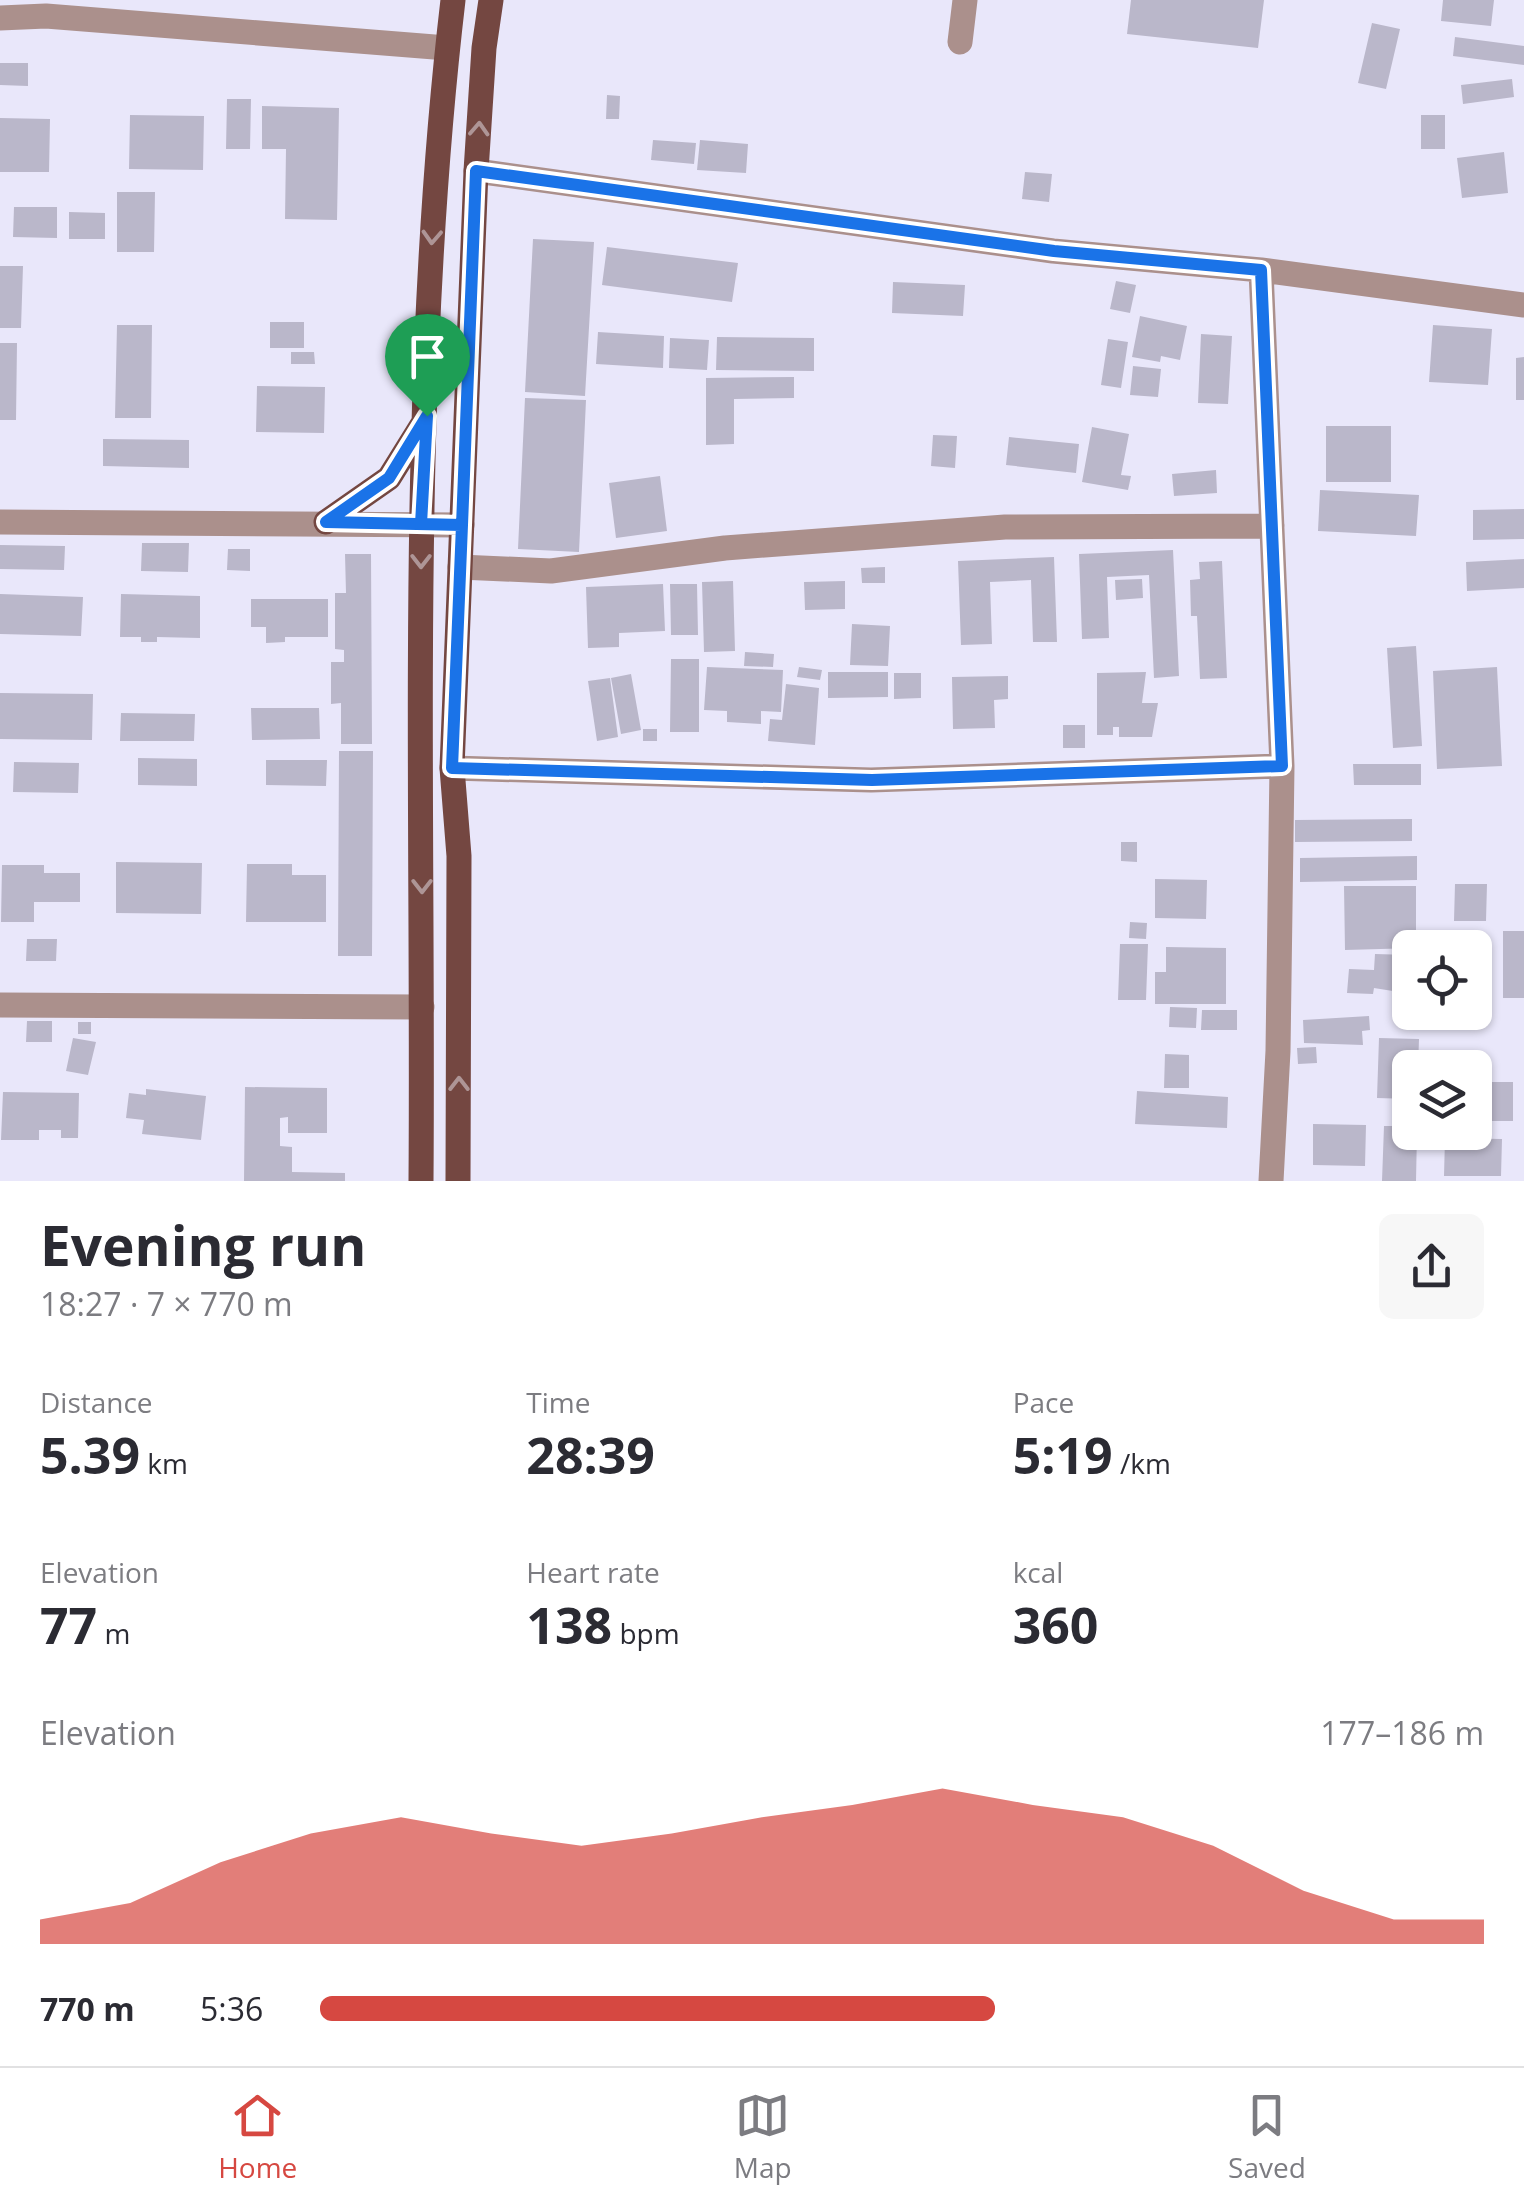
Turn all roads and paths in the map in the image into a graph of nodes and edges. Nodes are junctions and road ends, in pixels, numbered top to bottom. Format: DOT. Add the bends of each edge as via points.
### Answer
graph roads {
  1 [pos="453,0"];
  2 [pos="491,0"];
  3 [pos="965,0"];
  4 [pos="46,8"];
  5 [pos="0,18"];
  6 [pos="960,42"];
  7 [pos="448,48"];
  8 [pos="476,171"];
  9 [pos="1261,270"];
  10 [pos="1524,305"];
  11 [pos="427,416"];
  12 [pos="0,522"];
  13 [pos="326,522"];
  14 [pos="421,524"];
  15 [pos="462,525"];
  16 [pos="1272,526"];
  17 [pos="460,567"];
  18 [pos="1282,766"];
  19 [pos="452,768"];
  20 [pos="0,1005"];
  21 [pos="422,1007"];
  22 [pos="421,1181"];
  23 [pos="458,1181"];
  24 [pos="1271,1181"];
  1 -- 7 [label="main road"];
  8 -- 2 [label="main road, one-way"];
  3 -- 6 [label="street"];
  4 -- 5 [label="street"];
  4 -- 7 [label="street"];
  7 -- 11 [label="main road, one-way" via="432,232"];
  8 -- 9 [label="street" via="1054,251"];
  8 -- 15 [label="main road"];
  9 -- 10 [label="street"];
  9 -- 16 [label="street"];
  11 -- 13 [label="main road" via="389,478"];
  11 -- 14 [label="main road"];
  12 -- 13 [label="street"];
  13 -- 14 [label="street"];
  14 -- 15 [label="street"];
  14 -- 21 [label="main road, one-way"];
  15 -- 17 [label="main road"];
  16 -- 17 [label="street" via="1005,527 725,548 551,572"];
  16 -- 18 [label="street"];
  17 -- 19 [label="main road"];
  18 -- 19 [label="street" via="872,780"];
  18 -- 24 [label="street"];
  23 -- 19 [label="main road, one-way" via="460,856"];
  20 -- 21 [label="street"];
  21 -- 22 [label="main road"];
}
